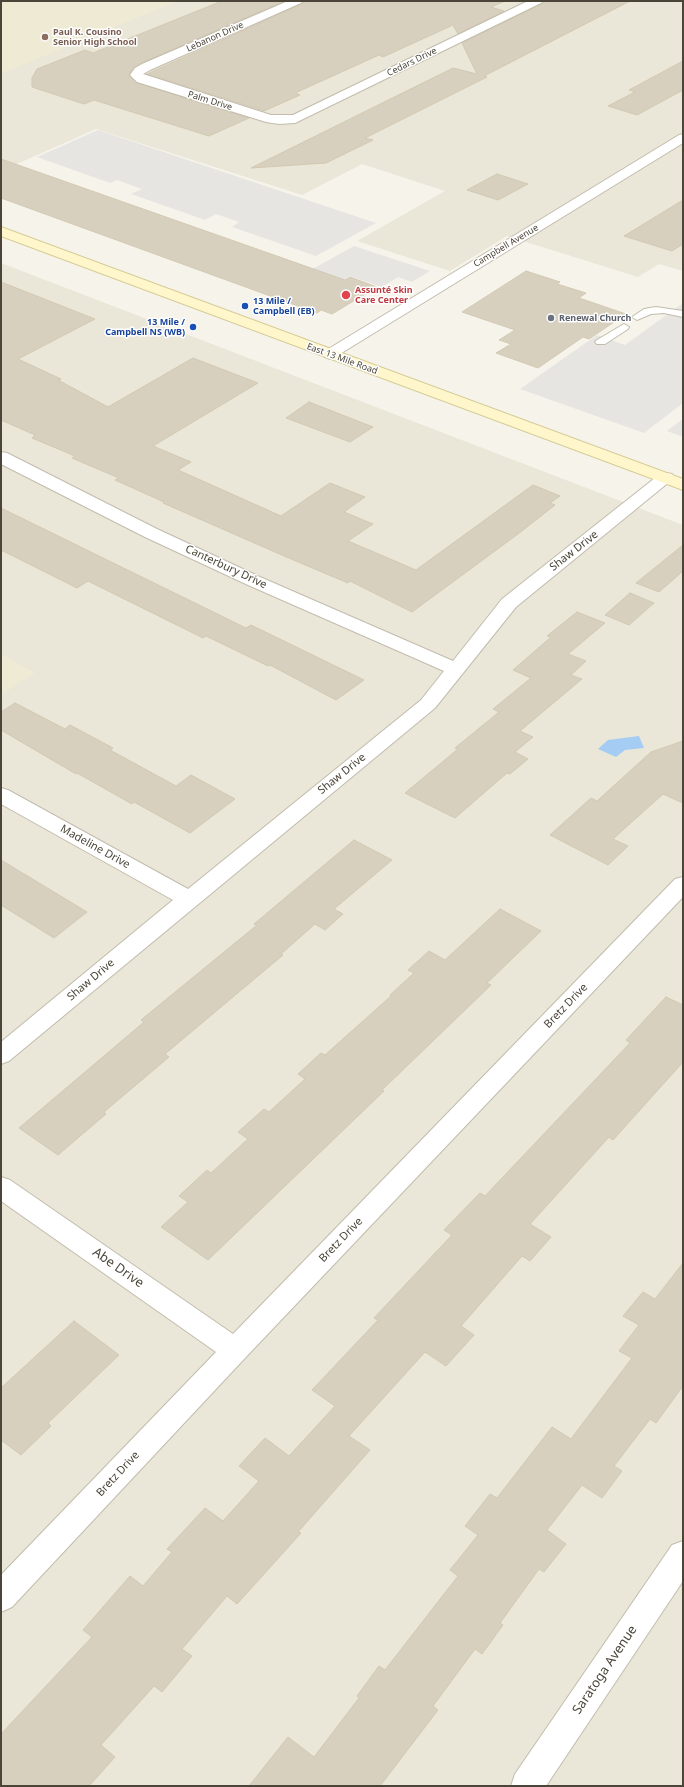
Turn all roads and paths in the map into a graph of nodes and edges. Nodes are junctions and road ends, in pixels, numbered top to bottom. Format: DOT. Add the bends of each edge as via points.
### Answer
graph roads {
  1 [pos="297,1"];
  2 [pos="537,1"];
  3 [pos="136,75"];
  4 [pos="286,120"];
  5 [pos="683,138"];
  6 [pos="1,231"];
  7 [pos="683,314"];
  8 [pos="637,317"];
  9 [pos="624,326"];
  10 [pos="601,342"];
  11 [pos="330,354"];
  12 [pos="1,457"];
  13 [pos="666,478"];
  14 [pos="683,485"];
  15 [pos="455,669"];
  16 [pos="1,795"];
  17 [pos="683,884"];
  18 [pos="189,899"];
  19 [pos="1,1055"];
  20 [pos="1,1187"];
  21 [pos="235,1350"];
  22 [pos="683,1555"];
  23 [pos="1,1597"];
  24 [pos="527,1786"];
  1 -- 3 [label="street, Lebanon Drive" via="146,67"];
  2 -- 4 [label="street, Cedars Drive" via="302,117"];
  3 -- 4 [label="street, Palm Drive" via="141,79 270,119"];
  5 -- 11 [label="street, Campbell Avenue"];
  6 -- 11 [label="main road, East 13 Mile Road"];
  7 -- 8 [label="lane" via="656,310"];
  9 -- 10 [label="lane"];
  11 -- 13 [label="main road, East 13 Mile Road"];
  12 -- 15 [label="street, Canterbury Drive" via="151,533"];
  13 -- 14 [label="main road, East 13 Mile Road"];
  13 -- 15 [label="street, Shaw Drive" via="509,603"];
  15 -- 18 [label="street, Shaw Drive" via="428,704"];
  16 -- 18 [label="street, Madeline Drive"];
  17 -- 21 [label="street, Bretz Drive"];
  18 -- 19 [label="street, Shaw Drive"];
  20 -- 21 [label="street, Abe Drive"];
  21 -- 23 [label="street, Bretz Drive"];
  22 -- 24 [label="street, Saratoga Avenue"];
}
